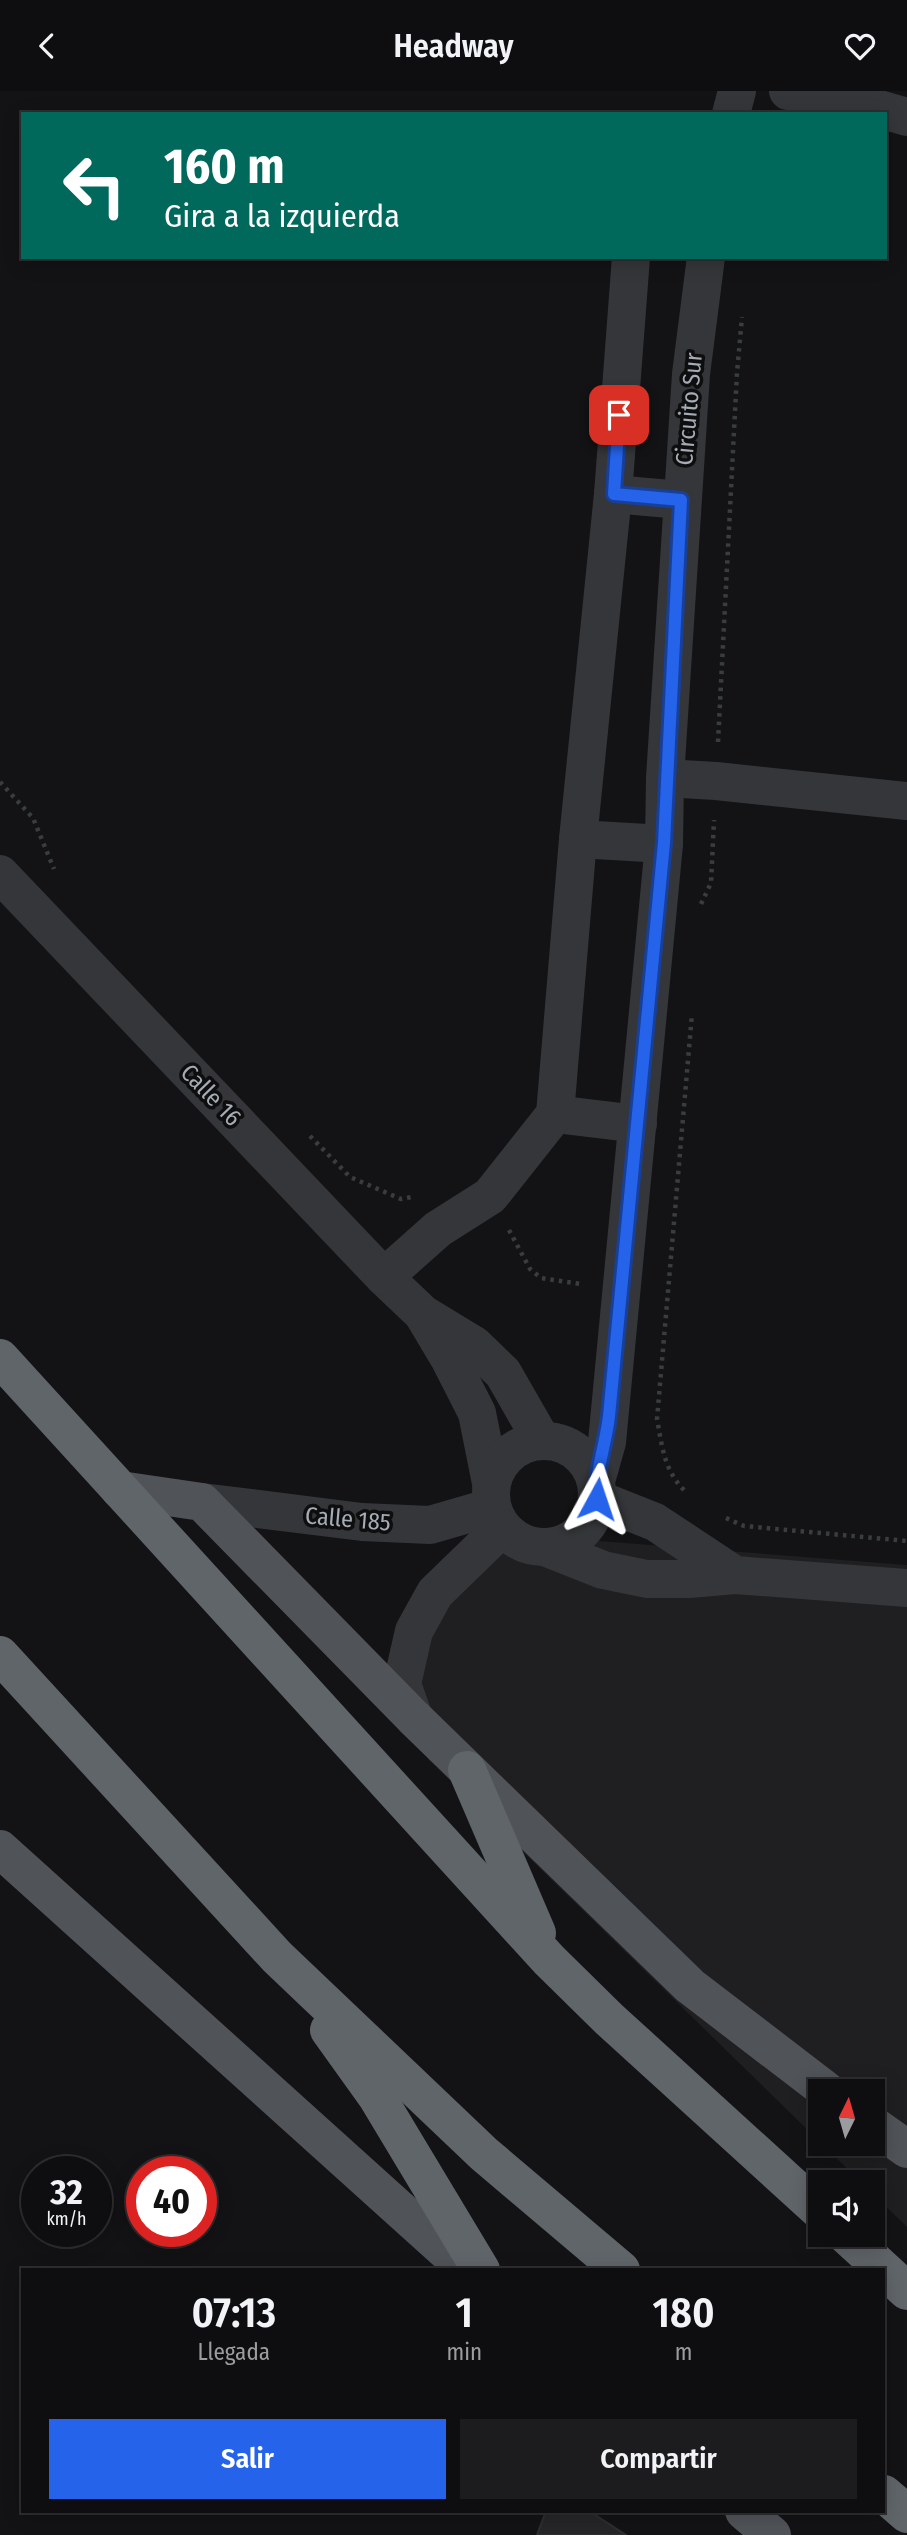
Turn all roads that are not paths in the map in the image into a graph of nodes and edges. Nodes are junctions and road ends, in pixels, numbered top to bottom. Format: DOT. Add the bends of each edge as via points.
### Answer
graph roads {
  1 [pos="737,91"];
  2 [pos="788,91"];
  3 [pos="732,112"];
  4 [pos="907,117"];
  5 [pos="631,259"];
  6 [pos="706,259"];
  7 [pos="614,494"];
  8 [pos="681,500"];
  9 [pos="665,778"];
  10 [pos="907,801"];
  11 [pos="578,839"];
  12 [pos="664,843"];
  13 [pos="0,874"];
  14 [pos="555,1114"];
  15 [pos="638,1124"];
  16 [pos="384,1277"];
  17 [pos="423,1314"];
  18 [pos="0,1358"];
  19 [pos="542,1441"];
  20 [pos="120,1490"];
  21 [pos="596,1490"];
  22 [pos="202,1502"];
  23 [pos="495,1506"];
  24 [pos="545,1547"];
  25 [pos="735,1575"];
  26 [pos="907,1588"];
  27 [pos="0,1655"];
  28 [pos="414,1718"];
  29 [pos="467,1770"];
  30 [pos="0,1849"];
  31 [pos="277,1957"];
  32 [pos="549,1960"];
  33 [pos="811,2079"];
  34 [pos="886,2135"];
  35 [pos="907,2150"];
  36 [pos="808,2200"];
  37 [pos="859,2247"];
  38 [pos="465,2268"];
  39 [pos="480,2268"];
  40 [pos="619,2268"];
  41 [pos="882,2268"];
  42 [pos="885,2271"];
  43 [pos="907,2291"];
  44 [pos="885,2495"];
  45 [pos="746,2513"];
  46 [pos="907,2514"];
  47 [pos="772,2535"];
  1 -- 3 [label="street"];
  2 -- 4 [label="street" via="855,102"];
  5 -- 7 [label="street"];
  6 -- 8 [label="street, Circuito Sur"];
  7 -- 8 [label="street"];
  7 -- 11 [label="street"];
  8 -- 9 [label="street, Circuito Sur"];
  9 -- 10 [label="street"];
  9 -- 12 [label="street, Circuito Sur"];
  11 -- 12 [label="street"];
  11 -- 14 [label="street"];
  12 -- 15 [label="street, Circuito Sur"];
  13 -- 16 [label="street, Calle 16"];
  14 -- 15 [label="street"];
  14 -- 16 [label="street" via="490,1196 438,1229"];
  15 -- 21 [label="street, Circuito Sur" via="607,1441"];
  16 -- 17 [label="street, Calle 16"];
  17 -- 19 [label="street, Calle 16" via="474,1345 503,1373"];
  17 -- 23 [label="street, Calle 16" via="477,1413"];
  18 -- 20 [label="highway"];
  19 -- 21 [label="street" via="566,1445 585,1459"];
  19 -- 23 [label="street" via="519,1446 501,1462"];
  20 -- 22 [label="main road"];
  20 -- 32 [label="highway"];
  21 -- 24 [label="street" via="589,1523 570,1541"];
  21 -- 25 [label="street"];
  22 -- 23 [label="street, Calle 185" via="362,1522 430,1525"];
  22 -- 28 [label="main road"];
  23 -- 24 [label="street" via="522,1542"];
  23 -- 28 [label="street" via="414,1631 402,1684"];
  24 -- 25 [label="street" via="603,1570 647,1579"];
  25 -- 26 [label="street"];
  27 -- 31 [label="highway"];
  28 -- 29 [label="main road"];
  29 -- 32 [label="highway"];
  29 -- 33 [label="main road" via="690,1986"];
  30 -- 38 [label="main road"];
  31 -- 39 [label="highway" via="377,2097"];
  31 -- 40 [label="highway" via="484,2154"];
  32 -- 36 [label="highway"];
  34 -- 35 [label="main road"];
  37 -- 41 [label="highway"];
  42 -- 43 [label="highway"];
  44 -- 46 [label="highway"];
  45 -- 47 [label="main road"];
}
